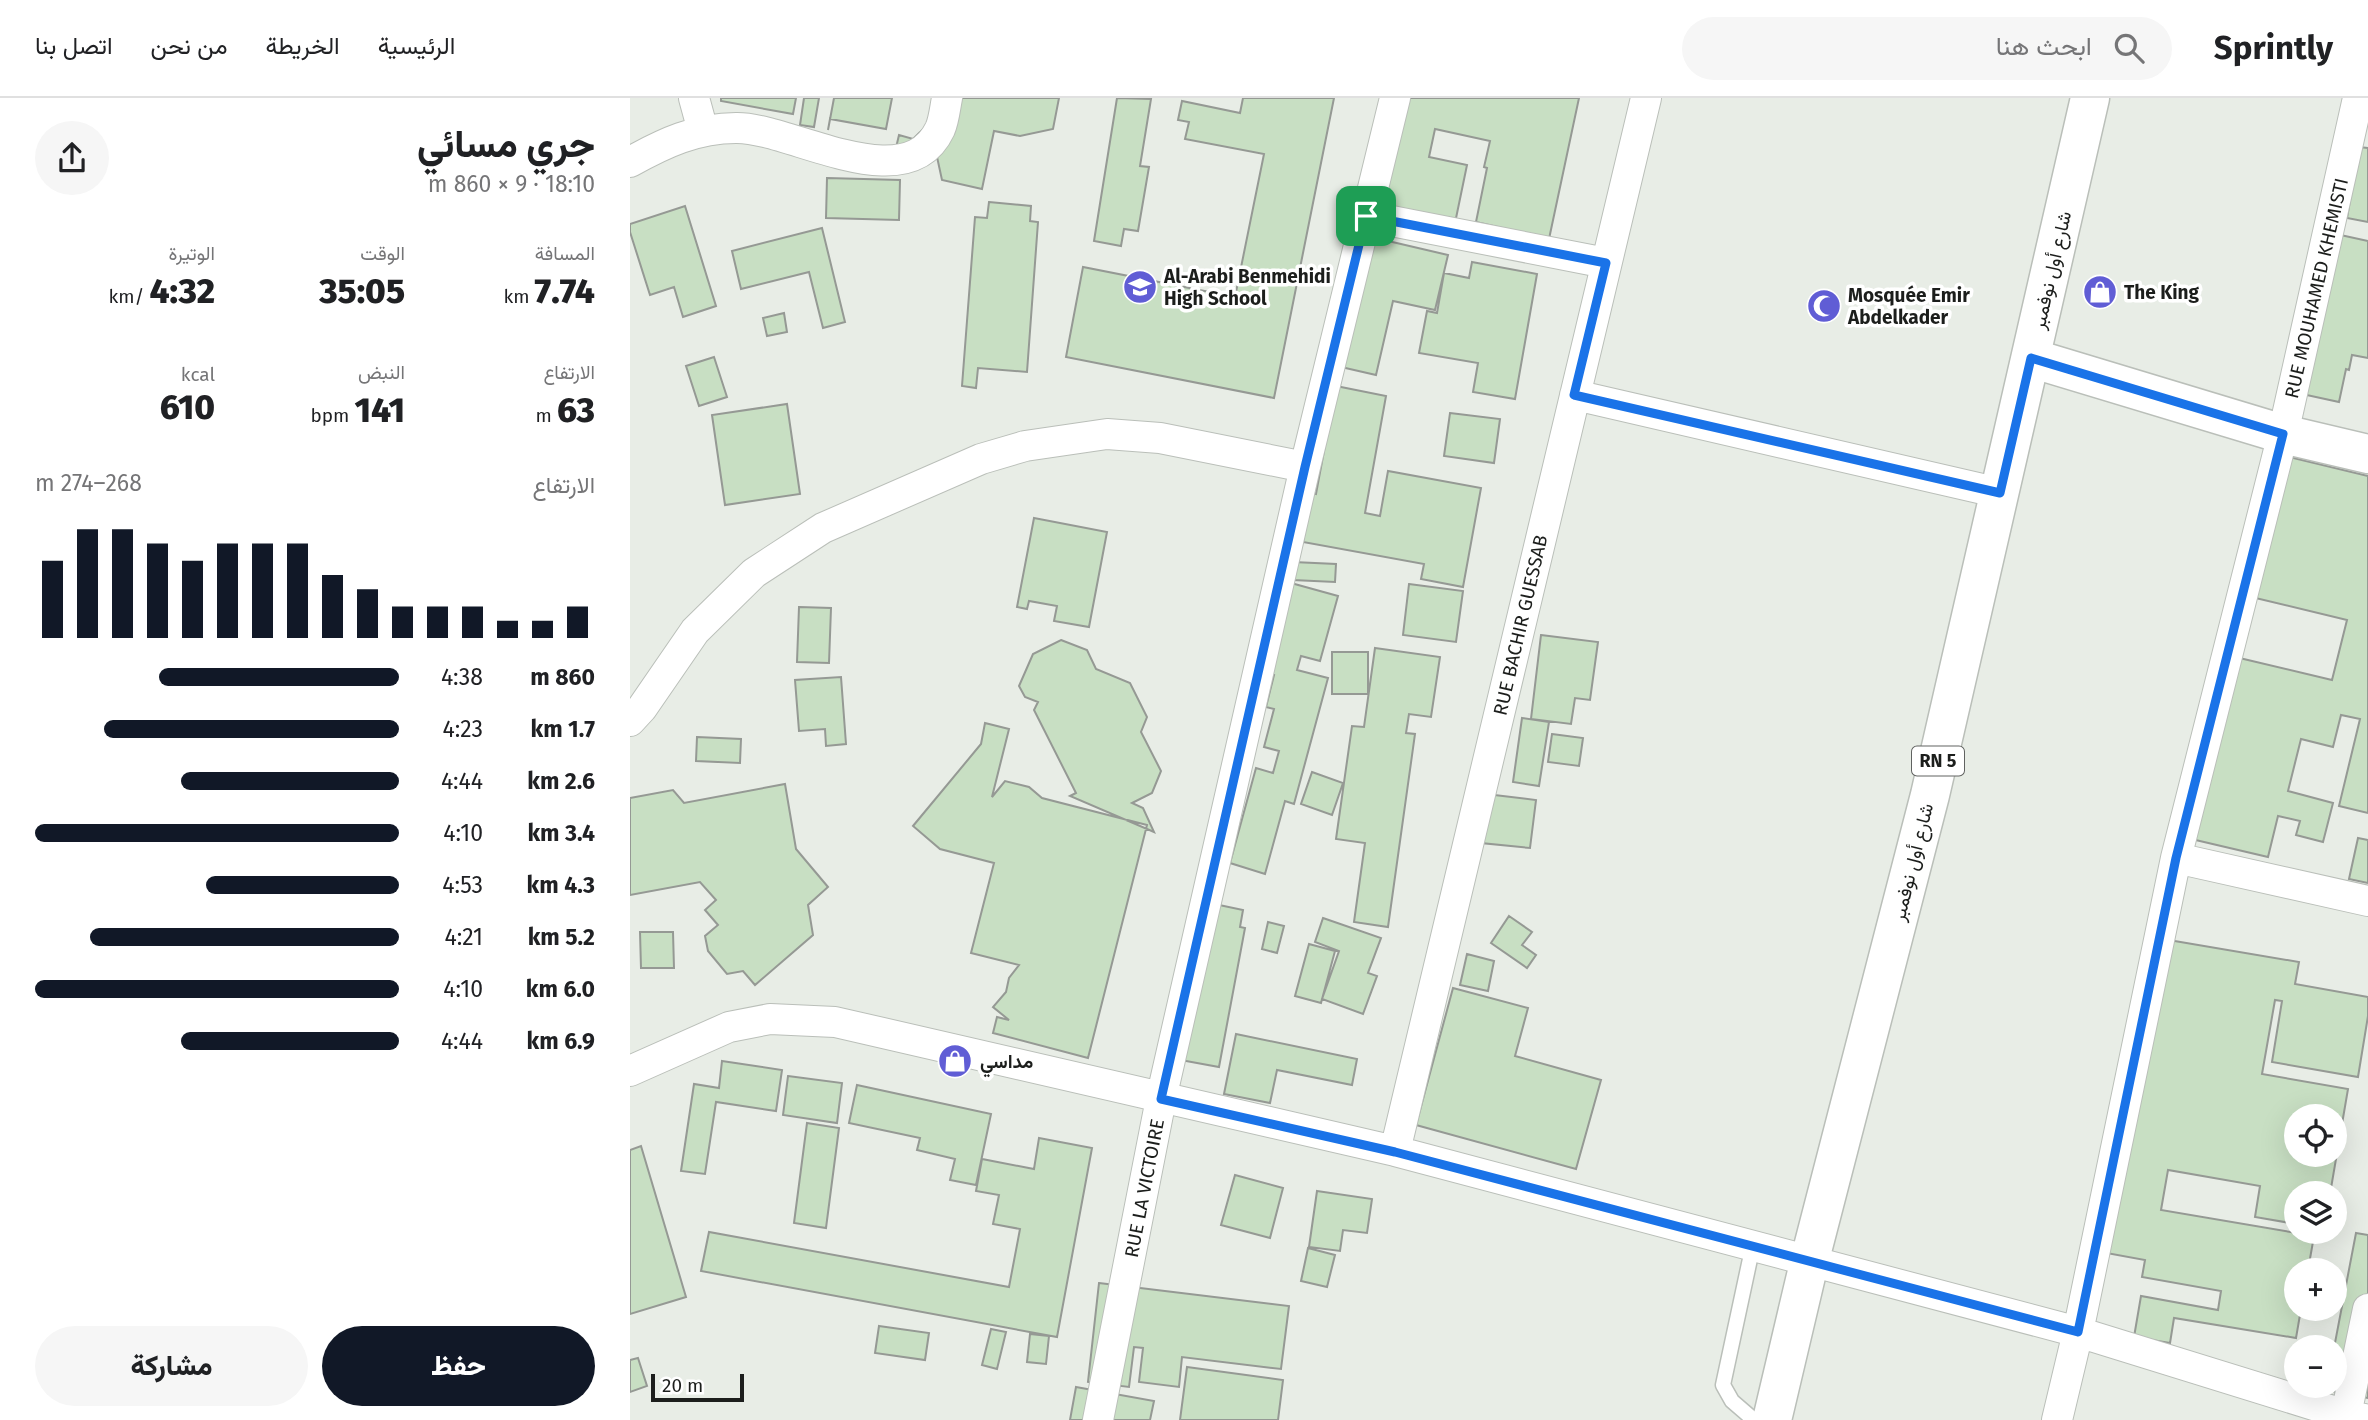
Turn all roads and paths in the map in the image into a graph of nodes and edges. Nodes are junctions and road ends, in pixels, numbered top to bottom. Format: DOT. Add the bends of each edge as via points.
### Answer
graph roads {
  1 [pos="694,98"];
  2 [pos="947,98"];
  3 [pos="1395,98"];
  4 [pos="1646,98"];
  5 [pos="2091,98"];
  6 [pos="2358,98"];
  7 [pos="703,131"];
  8 [pos="630,162"];
  9 [pos="1366,216"];
  10 [pos="1606,263"];
  11 [pos="2031,358"];
  12 [pos="1574,395"];
  13 [pos="2283,434"];
  14 [pos="2368,454"];
  15 [pos="1305,467"];
  16 [pos="2000,493"];
  17 [pos="630,721"];
  18 [pos="2176,858"];
  19 [pos="2368,901"];
  20 [pos="632,1065"];
  21 [pos="1161,1099"];
  22 [pos="1395,1152"];
  23 [pos="1754,1245"];
  24 [pos="1810,1259"];
  25 [pos="2368,1309"];
  26 [pos="2078,1332"];
  27 [pos="2357,1417"];
  28 [pos="1098,1420"];
  29 [pos="1754,1420"];
  30 [pos="1772,1420"];
  31 [pos="2057,1420"];
  1 -- 7 [label="street"];
  2 -- 7 [label="street" via="940,130 929,143 921,151 892,161 860,159 761,130"];
  3 -- 9 [label="street, RUE LA VICTOIRE"];
  4 -- 10 [label="street, RUE BACHIR GUESSAB"];
  5 -- 11 [label="main road, شارع أول نوفمبر / RN 5"];
  6 -- 13 [label="street, RUE MOUHAMED KHEMISTI"];
  7 -- 8 [label="street" via="672,139"];
  9 -- 10 [label="street"];
  9 -- 15 [label="street, RUE LA VICTOIRE"];
  10 -- 12 [label="street, RUE BACHIR GUESSAB"];
  11 -- 13 [label="main road"];
  11 -- 16 [label="main road, شارع أول نوفمبر / RN 5"];
  12 -- 16 [label="street"];
  12 -- 22 [label="street, RUE BACHIR GUESSAB"];
  13 -- 14 [label="main road"];
  13 -- 18 [label="street, RUE MOUHAMED KHEMISTI"];
  15 -- 17 [label="street" via="1160,438 1107,433 1025,446 981,459 823,528 754,573 695,631"];
  15 -- 21 [label="street, RUE LA VICTOIRE"];
  16 -- 24 [label="main road, شارع أول نوفمبر / RN 5" via="1930,796"];
  18 -- 19 [label="street"];
  18 -- 26 [label="street, RUE MOUHAMED KHEMISTI"];
  20 -- 21 [label="street" via="729,1027 770,1019 835,1023"];
  21 -- 22 [label="street"];
  21 -- 28 [label="street, RUE LA VICTOIRE"];
  22 -- 23 [label="street"];
  23 -- 24 [label="street"];
  23 -- 29 [label="lane" via="1723,1385 1732,1401"];
  24 -- 26 [label="street"];
  24 -- 30 [label="main road, شارع أول نوفمبر / RN 5"];
  25 -- 27 [label="street"];
  26 -- 27 [label="street"];
  26 -- 31 [label="street, RUE MOUHAMED KHEMISTI"];
}
